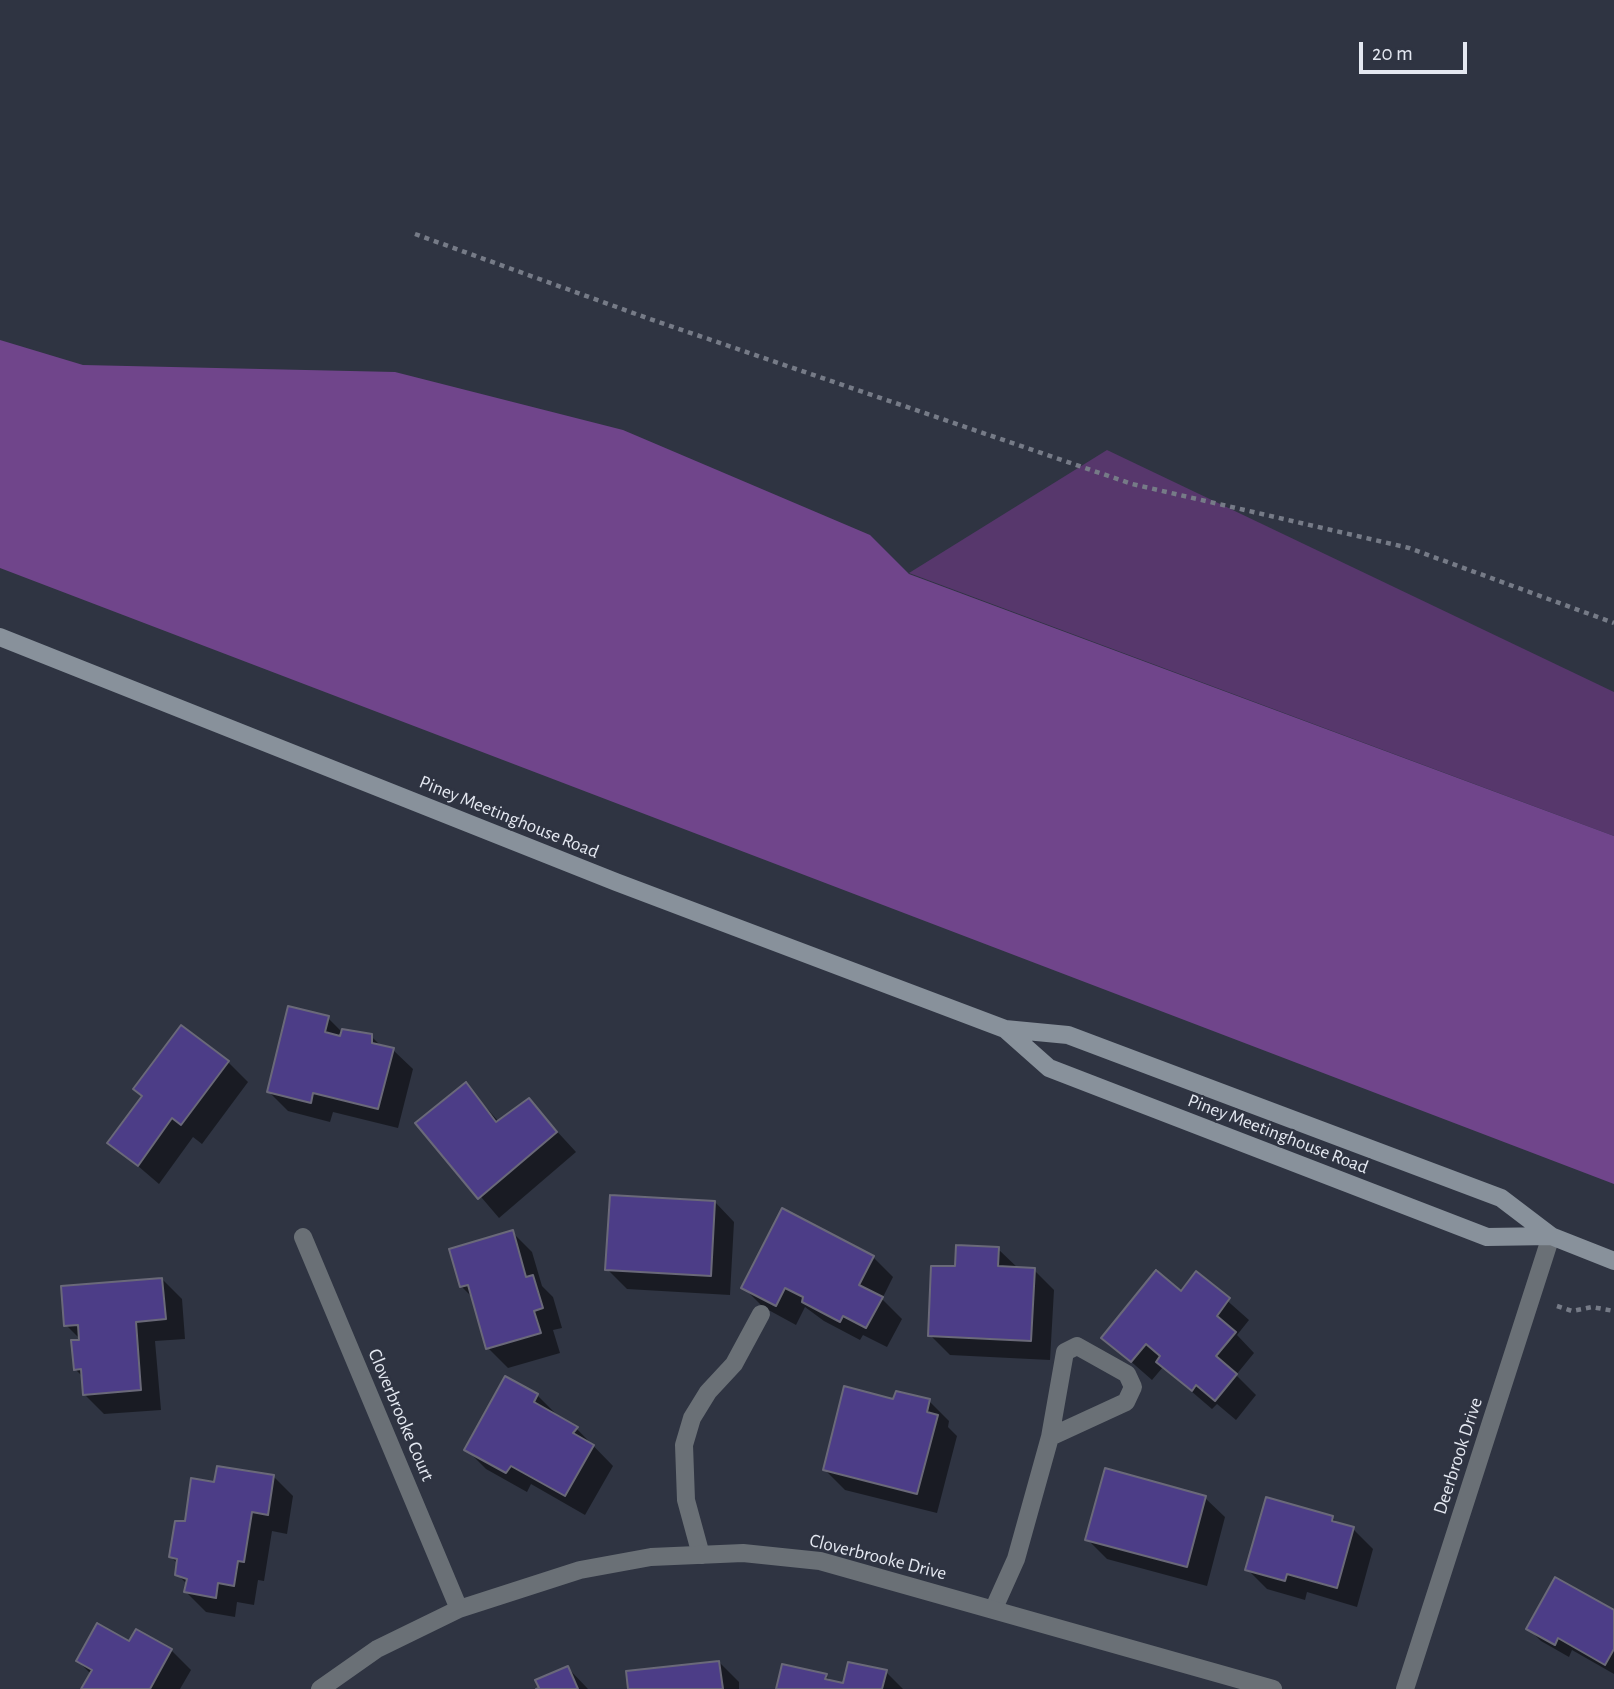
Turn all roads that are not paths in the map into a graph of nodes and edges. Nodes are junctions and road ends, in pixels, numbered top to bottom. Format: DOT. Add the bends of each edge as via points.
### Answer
graph roads {
  1 [pos="0,637"];
  2 [pos="1005,1029"];
  3 [pos="1551,1236"];
  4 [pos="303,1237"];
  5 [pos="1614,1261"];
  6 [pos="761,1314"];
  7 [pos="1050,1437"];
  8 [pos="701,1555"];
  9 [pos="994,1608"];
  10 [pos="460,1609"];
  11 [pos="320,1689"];
  12 [pos="1273,1689"];
  13 [pos="1405,1689"];
  1 -- 2 [label="main road, Piney Meetinghouse Road" via="616,882"];
  2 -- 3 [label="main road, Piney Meetinghouse Road" via="1068,1035 1501,1198"];
  2 -- 3 [label="main road, Piney Meetinghouse Road" via="1049,1068 1487,1237"];
  3 -- 5 [label="main road, Piney Meetinghouse Road"];
  3 -- 13 [label="street, Deerbrook Drive"];
  4 -- 10 [label="street, Cloverbrooke Court"];
  6 -- 8 [label="street" via="734,1364 692,1418 684,1445 686,1500"];
  7 -- 7 [label="street" via="1126,1402 1133,1387 1127,1374 1077,1346 1065,1352"];
  7 -- 9 [label="street" via="1016,1559"];
  8 -- 9 [label="street, Cloverbrooke Drive" via="743,1553 820,1561"];
  8 -- 10 [label="street, Cloverbrooke Drive" via="651,1557 580,1570"];
  9 -- 12 [label="street, Cloverbrooke Drive"];
  10 -- 11 [label="street, Cloverbrooke Drive" via="377,1649"];
}
